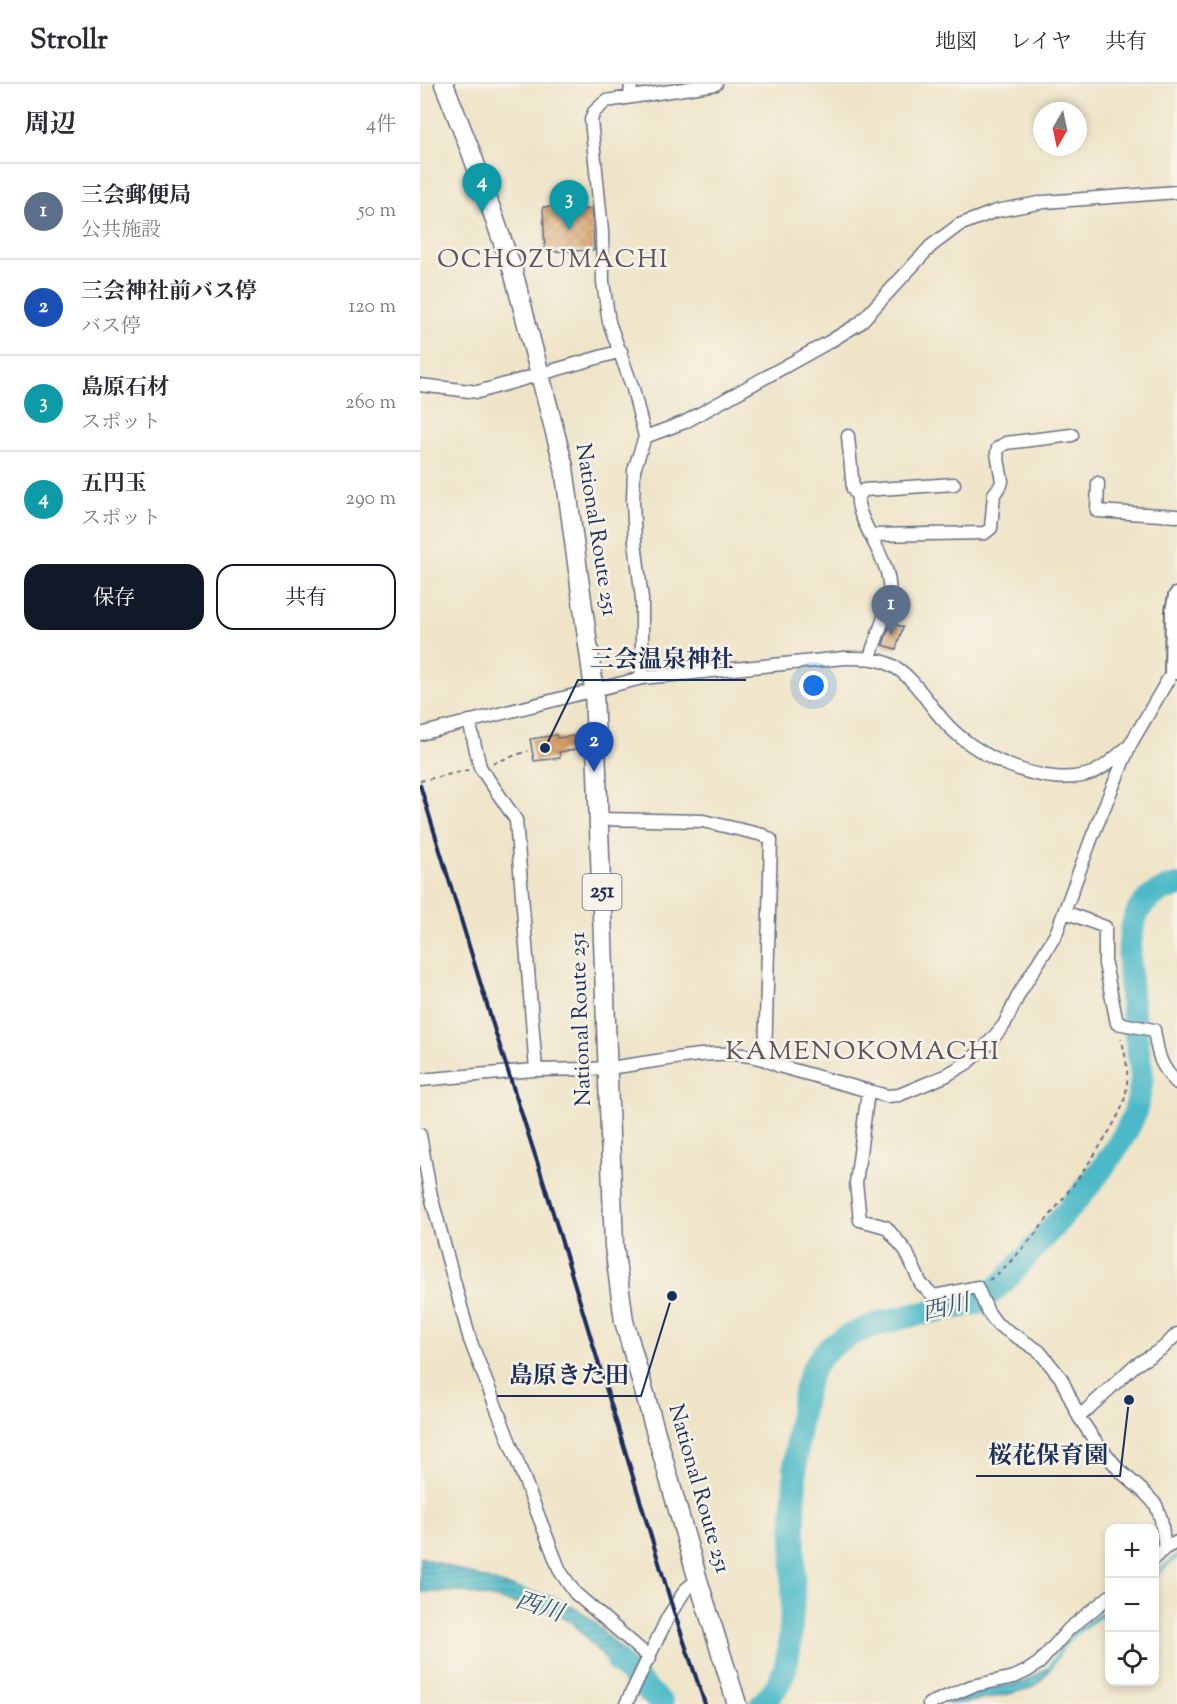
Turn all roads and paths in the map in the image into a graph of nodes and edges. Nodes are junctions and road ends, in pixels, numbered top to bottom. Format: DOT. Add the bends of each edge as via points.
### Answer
graph roads {
  1 [pos="444,84"];
  2 [pos="716,84"];
  3 [pos="630,90"];
  4 [pos="1177,192"];
  5 [pos="621,351"];
  6 [pos="539,374"];
  7 [pos="420,385"];
  8 [pos="1072,435"];
  9 [pos="848,436"];
  10 [pos="645,437"];
  11 [pos="1098,483"];
  12 [pos="954,484"];
  13 [pos="858,497"];
  14 [pos="1177,516"];
  15 [pos="872,535"];
  16 [pos="1177,596"];
  17 [pos="870,658"];
  18 [pos="1175,671"];
  19 [pos="642,678"];
  20 [pos="594,689"];
  21 [pos="469,721"];
  22 [pos="420,734"];
  23 [pos="1130,745"];
  24 [pos="528,751"];
  25 [pos="496,762"];
  26 [pos="480,767"];
  27 [pos="420,781"];
  28 [pos="599,819"];
  29 [pos="1065,912"];
  30 [pos="1119,1024"];
  31 [pos="765,1058"];
  32 [pos="609,1068"];
  33 [pos="536,1070"];
  34 [pos="420,1080"];
  35 [pos="1177,1083"];
  36 [pos="868,1092"];
  37 [pos="420,1135"];
  38 [pos="978,1288"];
  39 [pos="1177,1334"];
  40 [pos="1079,1417"];
  41 [pos="1177,1542"];
  42 [pos="1165,1548"];
  43 [pos="1159,1554"];
  44 [pos="698,1580"];
  45 [pos="1105,1600"];
  46 [pos="648,1661"];
  47 [pos="626,1704"];
  48 [pos="737,1704"];
  49 [pos="929,1704"];
  1 -- 6 [label="highway, National Route 251 / 251" via="513,271"];
  2 -- 3 [label="street"];
  3 -- 5 [label="street" via="606,101 591,120 603,282 609,322"];
  4 -- 10 [label="street" via="1044,202 996,211 959,225 931,246 860,322 685,422"];
  5 -- 6 [label="street"];
  5 -- 10 [label="street"];
  6 -- 7 [label="street" via="478,392"];
  6 -- 20 [label="highway, National Route 251 / 251" via="564,467"];
  8 -- 15 [label="street" via="1001,445 997,453 1001,485 994,494 991,528 985,533"];
  9 -- 13 [label="street" via="853,489"];
  10 -- 19 [label="street" via="634,470 633,502 642,599"];
  11 -- 14 [label="street" via="1097,511"];
  12 -- 13 [label="street" via="864,490"];
  13 -- 15 [label="street" via="858,509"];
  15 -- 17 [label="street" via="889,583 887,606"];
  16 -- 18 [label="main road"];
  17 -- 19 [label="street" via="834,658"];
  17 -- 23 [label="street" via="901,672 956,734 974,748 1018,769 1079,777 1101,769"];
  18 -- 23 [label="street"];
  19 -- 20 [label="street"];
  20 -- 21 [label="street"];
  20 -- 28 [label="highway, National Route 251 / 251"];
  21 -- 22 [label="street"];
  21 -- 26 [label="street"];
  23 -- 29 [label="street"];
  24 -- 25 [label="path"];
  26 -- 27 [label="path"];
  26 -- 33 [label="street" via="516,820"];
  28 -- 31 [label="street" via="703,821 771,840"];
  28 -- 32 [label="highway, National Route 251 / 251"];
  29 -- 30 [label="street" via="1105,927 1105,964"];
  29 -- 36 [label="street" via="1004,1025 987,1045 945,1076 899,1095"];
  30 -- 35 [label="street" via="1154,1029 1158,1056"];
  30 -- 38 [label="path" via="1128,1070 1118,1118 1080,1176 1020,1251"];
  31 -- 32 [label="street" via="682,1056"];
  31 -- 36 [label="street" via="779,1066"];
  32 -- 33 [label="street"];
  32 -- 44 [label="highway, National Route 251 / 251" via="614,1246 624,1321"];
  33 -- 34 [label="street"];
  36 -- 38 [label="street" via="856,1183 860,1220 886,1227 906,1251 921,1284 934,1296"];
  37 -- 46 [label="street" via="430,1196 470,1340 560,1571 575,1593"];
  38 -- 40 [label="street" via="998,1324 1039,1351 1061,1378"];
  39 -- 40 [label="street" via="1134,1366"];
  40 -- 42 [label="street" via="1120,1471 1155,1505"];
  41 -- 42 [label="street"];
  42 -- 43 [label="street"];
  44 -- 46 [label="street" via="686,1589 668,1617"];
  44 -- 48 [label="highway, National Route 251 / 251"];
  45 -- 49 [label="street" via="1027,1671 972,1686"];
  46 -- 47 [label="street"];
}
